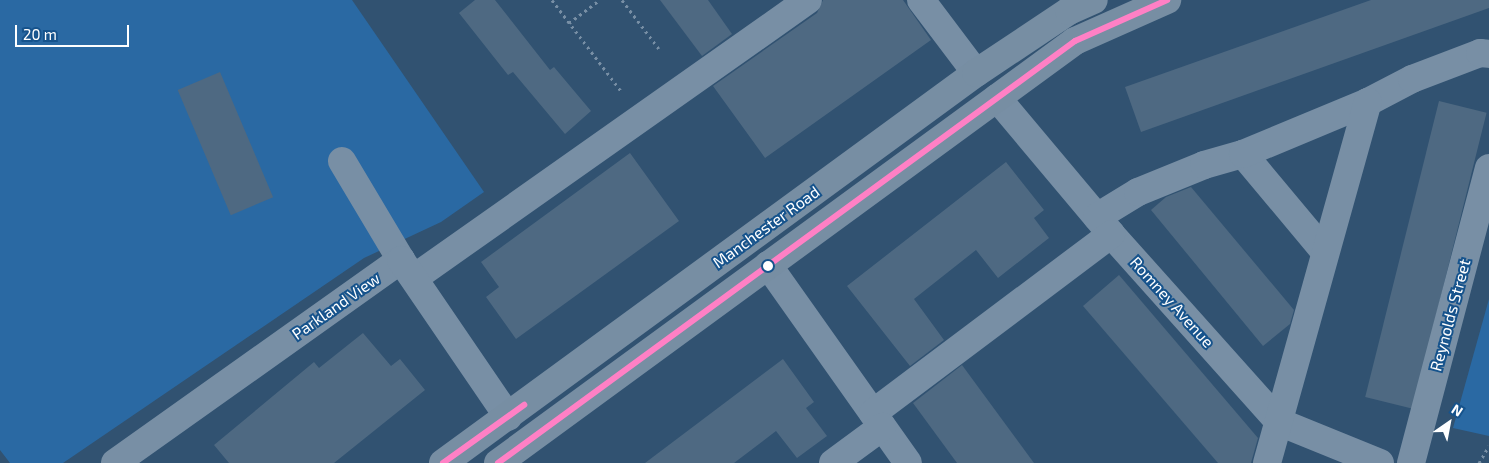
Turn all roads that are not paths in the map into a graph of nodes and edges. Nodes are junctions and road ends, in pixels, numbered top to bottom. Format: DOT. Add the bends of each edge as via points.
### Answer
graph roads {
  1 [pos="808,0"];
  2 [pos="920,0"];
  3 [pos="1094,0"];
  4 [pos="1167,0"];
  5 [pos="1489,54"];
  6 [pos="976,73"];
  7 [pos="997,98"];
  8 [pos="1368,102"];
  9 [pos="1243,154"];
  10 [pos="342,161"];
  11 [pos="1489,168"];
  12 [pos="1104,226"];
  13 [pos="748,240"];
  14 [pos="1324,251"];
  15 [pos="768,265"];
  16 [pos="408,269"];
  17 [pos="508,416"];
  18 [pos="878,420"];
  19 [pos="1279,422"];
  20 [pos="526,442"];
  21 [pos="115,463"];
  22 [pos="443,463"];
  23 [pos="498,463"];
  24 [pos="833,463"];
  25 [pos="908,463"];
  26 [pos="1267,463"];
  27 [pos="1380,463"];
  28 [pos="1411,463"];
  1 -- 16 [label="street, Parkland View" via="641,118"];
  2 -- 6 [label="street"];
  3 -- 6 [label="main road, Manchester Road" via="1069,11"];
  4 -- 7 [label="main road, Manchester Road" via="1075,41"];
  5 -- 8 [label="street" via="1480,53 1412,79"];
  6 -- 7 [label="main road"];
  6 -- 13 [label="main road, Manchester Road"];
  7 -- 12 [label="street, Romney Avenue"];
  7 -- 15 [label="main road, Manchester Road"];
  8 -- 9 [label="street"];
  8 -- 14 [label="street"];
  9 -- 12 [label="street" via="1204,165 1138,192"];
  9 -- 14 [label="street"];
  10 -- 16 [label="street"];
  11 -- 28 [label="street, Reynolds Street"];
  12 -- 18 [label="street"];
  12 -- 19 [label="street, Romney Avenue"];
  13 -- 15 [label="main road"];
  13 -- 17 [label="main road, Manchester Road"];
  14 -- 19 [label="street"];
  15 -- 18 [label="street"];
  15 -- 20 [label="main road, Manchester Road"];
  16 -- 17 [label="street"];
  16 -- 21 [label="street, Parkland View"];
  17 -- 20 [label="main road"];
  17 -- 22 [label="main road, Manchester Road"];
  18 -- 24 [label="street"];
  18 -- 25 [label="street"];
  19 -- 26 [label="street"];
  19 -- 27 [label="street, Romney Avenue"];
  20 -- 23 [label="main road, Manchester Road"];
}
